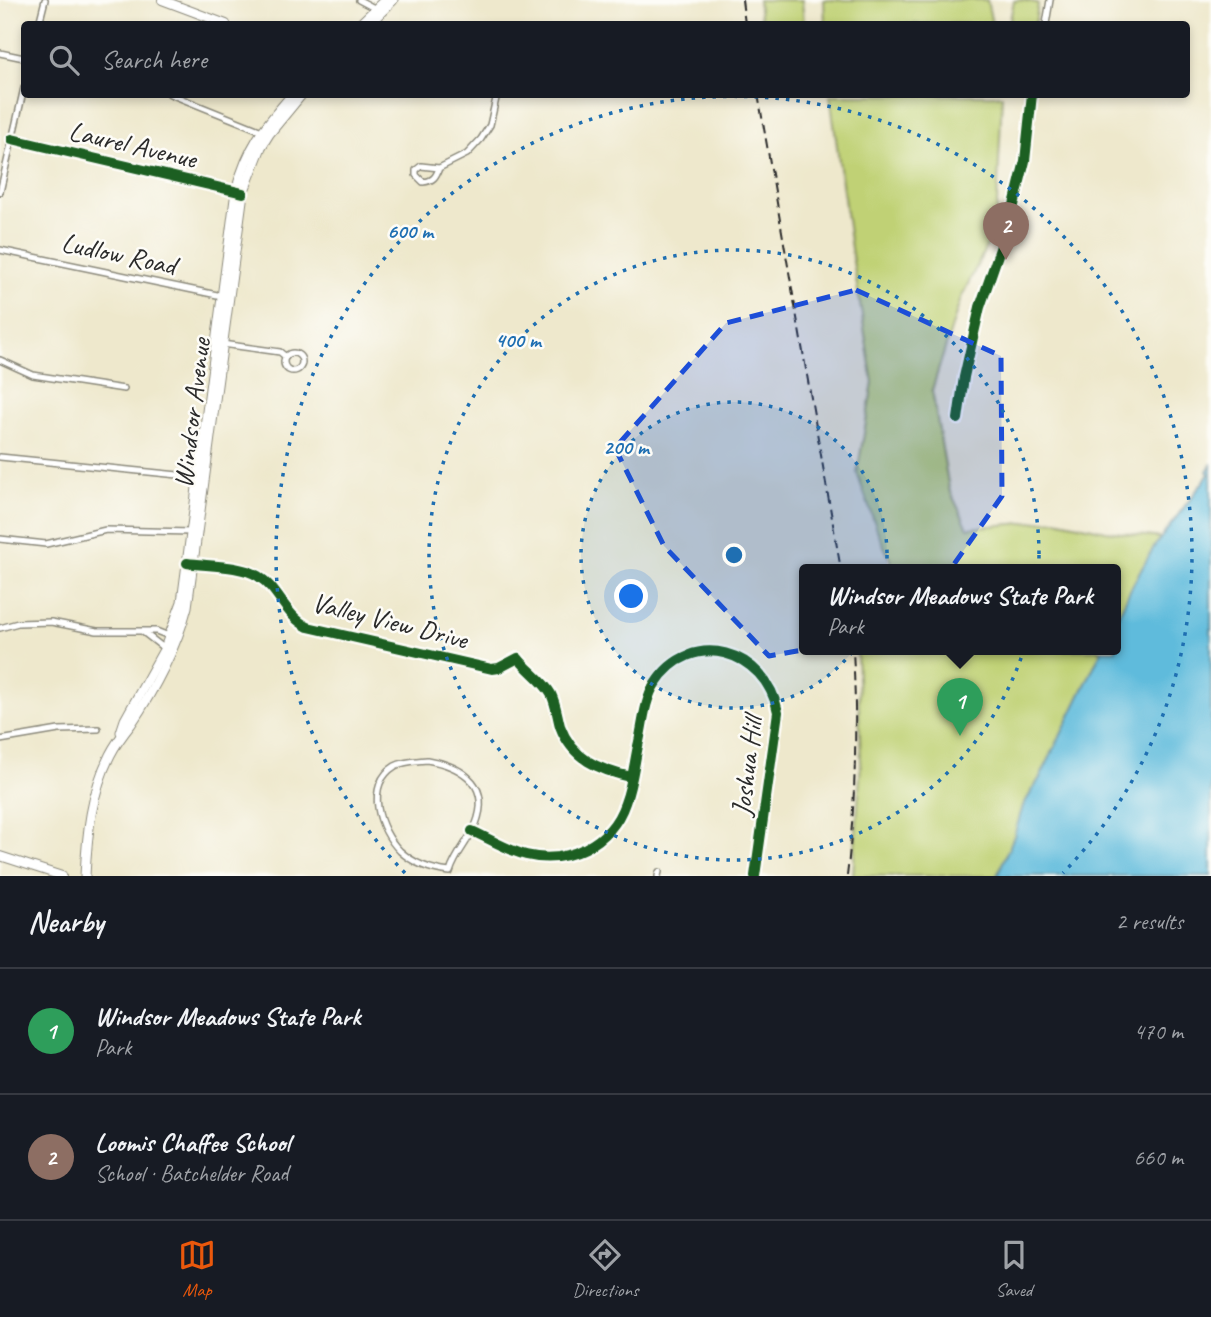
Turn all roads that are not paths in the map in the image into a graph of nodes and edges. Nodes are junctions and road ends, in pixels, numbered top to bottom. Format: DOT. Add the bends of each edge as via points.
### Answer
graph roads {
  1 [pos="45,0"];
  2 [pos="162,0"];
  3 [pos="359,0"];
  4 [pos="385,0"];
  5 [pos="393,0"];
  6 [pos="1050,0"];
  7 [pos="379,11"];
  8 [pos="40,21"];
  9 [pos="218,21"];
  10 [pos="364,21"];
  11 [pos="371,21"];
  12 [pos="1046,21"];
  13 [pos="0,53"];
  14 [pos="21,57"];
  15 [pos="22,98"];
  16 [pos="180,98"];
  17 [pos="290,98"];
  18 [pos="298,98"];
  19 [pos="496,98"];
  20 [pos="1032,98"];
  21 [pos="265,132"];
  22 [pos="12,139"];
  23 [pos="439,168"];
  24 [pos="0,192"];
  25 [pos="240,192"];
  26 [pos="0,250"];
  27 [pos="225,297"];
  28 [pos="219,343"];
  29 [pos="286,356"];
  30 [pos="0,360"];
  31 [pos="124,389"];
  32 [pos="958,419"];
  33 [pos="0,457"];
  34 [pos="201,478"];
  35 [pos="195,532"];
  36 [pos="0,539"];
  37 [pos="190,563"];
  38 [pos="0,628"];
  39 [pos="143,632"];
  40 [pos="173,639"];
  41 [pos="167,651"];
  42 [pos="98,729"];
  43 [pos="0,740"];
  44 [pos="631,777"];
  45 [pos="472,831"];
  46 [pos="0,856"];
  47 [pos="449,874"];
  48 [pos="62,876"];
  49 [pos="85,876"];
  50 [pos="755,876"];
  1 -- 8 [label="street"];
  2 -- 9 [label="main road"];
  3 -- 7 [label="street"];
  4 -- 7 [label="main road"];
  5 -- 7 [label="main road"];
  6 -- 12 [label="street"];
  7 -- 10 [label="main road"];
  7 -- 11 [label="main road"];
  13 -- 14 [label="street"];
  15 -- 22 [label="street"];
  16 -- 21 [label="street"];
  17 -- 21 [label="main road, Windsor Avenue"];
  18 -- 21 [label="main road, Windsor Avenue"];
  19 -- 23 [label="street" via="490,125 481,139 467,154"];
  20 -- 32 [label="street" via="1025,161 980,307"];
  21 -- 25 [label="main road, Windsor Avenue"];
  22 -- 24 [label="street"];
  22 -- 25 [label="street, Laurel Avenue"];
  25 -- 27 [label="main road, Windsor Avenue"];
  26 -- 27 [label="street, Ludlow Road"];
  27 -- 28 [label="main road, Windsor Avenue"];
  28 -- 29 [label="street"];
  28 -- 34 [label="main road, Windsor Avenue"];
  30 -- 31 [label="street" via="41,377"];
  33 -- 34 [label="street"];
  34 -- 35 [label="main road, Windsor Avenue"];
  35 -- 36 [label="street" via="106,530 46,544"];
  35 -- 37 [label="main road, Windsor Avenue"];
  37 -- 40 [label="main road, Windsor Avenue" via="187,607"];
  37 -- 44 [label="street, Valley View Drive" via="257,575 292,616 308,627 492,668 517,658 553,698 570,746 594,766"];
  38 -- 39 [label="street" via="33,621 97,631"];
  39 -- 40 [label="street" via="156,631"];
  39 -- 41 [label="street"];
  40 -- 41 [label="main road, Windsor Avenue"];
  41 -- 49 [label="main road, Windsor Avenue" via="102,772 92,805"];
  42 -- 43 [label="street"];
  44 -- 45 [label="street, Joshua Hill" via="614,825 590,846 569,855 522,854"];
  44 -- 50 [label="street, Joshua Hill" via="652,690 668,668 688,656 712,652 735,656 755,668 774,696 778,722"];
  45 -- 47 [label="street"];
  45 -- 47 [label="street" via="479,817 478,792 461,769 427,760 410,762 396,766 379,783 380,815 390,838 400,851 425,867"];
  46 -- 48 [label="main road"];
}
